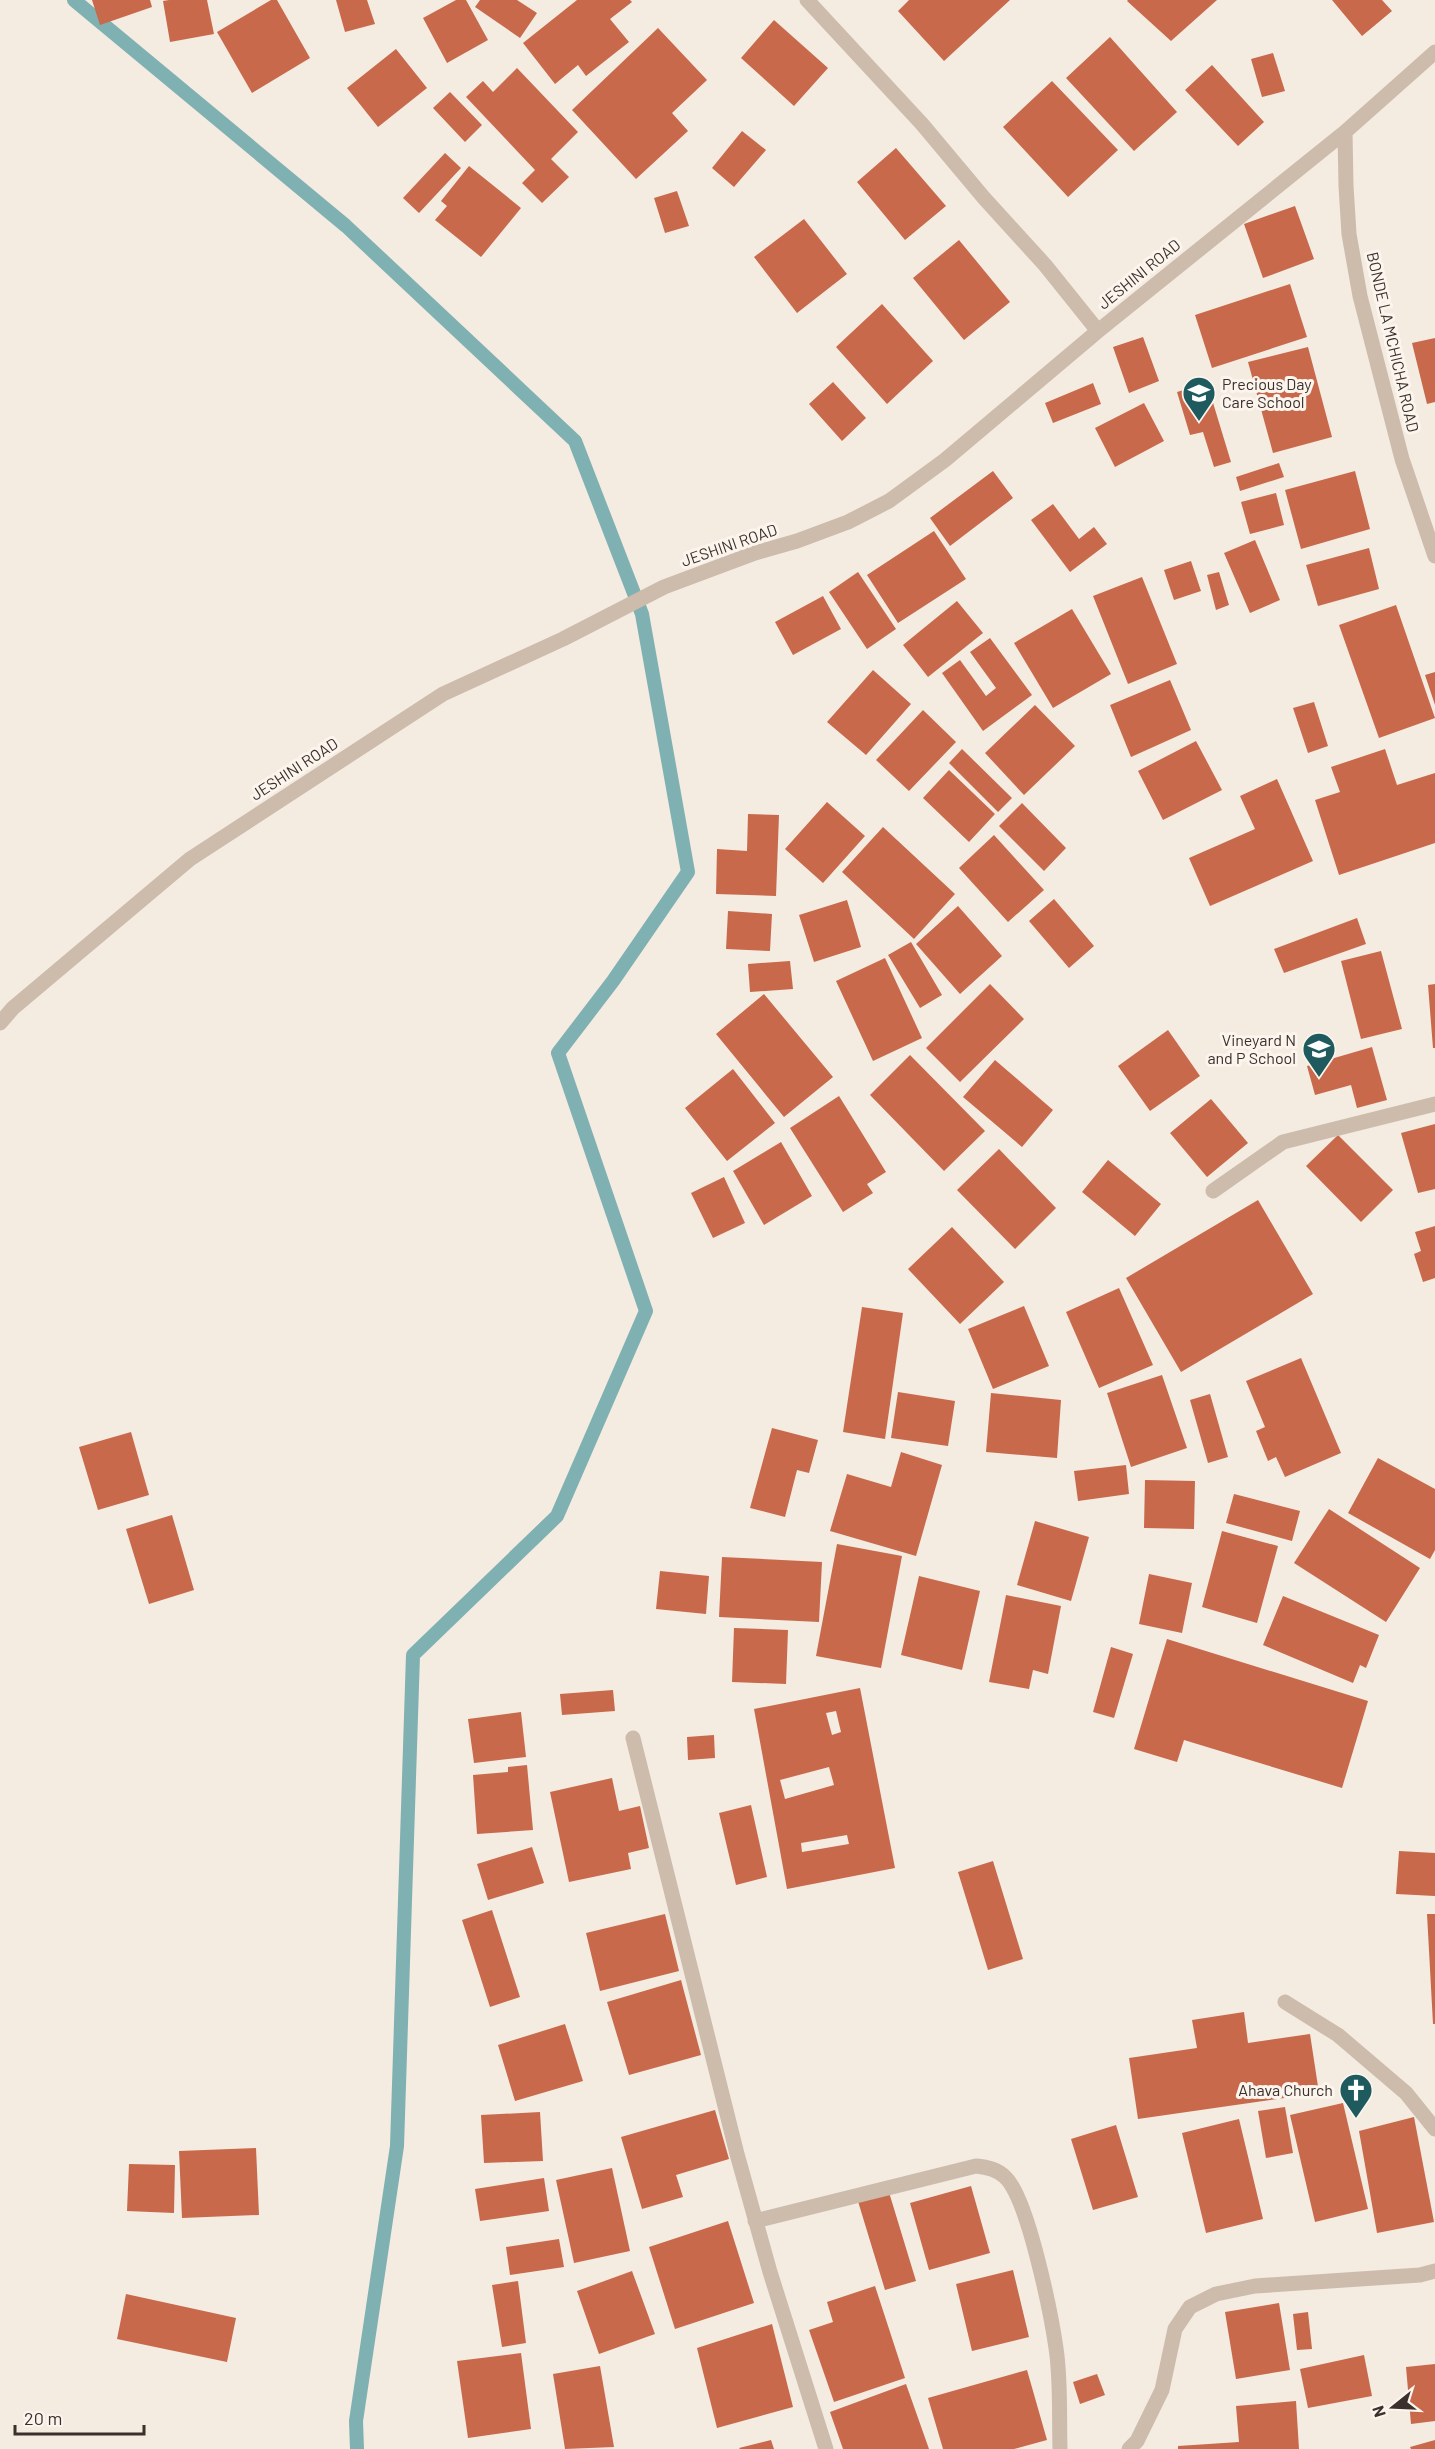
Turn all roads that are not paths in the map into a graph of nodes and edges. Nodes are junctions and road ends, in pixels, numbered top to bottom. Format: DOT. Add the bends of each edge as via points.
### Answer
graph roads {
  1 [pos="807,0"];
  2 [pos="1435,52"];
  3 [pos="1345,132"];
  4 [pos="1098,331"];
  5 [pos="1435,556"];
  6 [pos="0,1023"];
  7 [pos="1435,1104"];
  8 [pos="1213,1191"];
  9 [pos="633,1738"];
  10 [pos="1285,2002"];
  11 [pos="1435,2130"];
  12 [pos="755,2221"];
  13 [pos="1435,2271"];
  14 [pos="826,2449"];
  15 [pos="1060,2449"];
  16 [pos="1129,2449"];
  1 -- 4 [label="street" via="922,124"];
  2 -- 3 [label="street, JESHINI ROAD"];
  3 -- 4 [label="street, JESHINI ROAD"];
  3 -- 5 [label="street, BONDE LA MCHICHA ROAD" via="1349,234 1360,296 1402,459"];
  4 -- 6 [label="street, JESHINI ROAD" via="945,460 889,501 797,542 755,553 664,587 442,694 190,859"];
  7 -- 8 [label="street" via="1283,1142"];
  9 -- 12 [label="street"];
  10 -- 11 [label="street" via="1355,2049 1406,2093"];
  12 -- 14 [label="street"];
  12 -- 15 [label="street" via="976,2166 992,2168 1007,2178 1020,2200 1056,2348"];
  13 -- 16 [label="street" via="1255,2286 1216,2294 1191,2307 1175,2329 1162,2390 1137,2441"];
}
